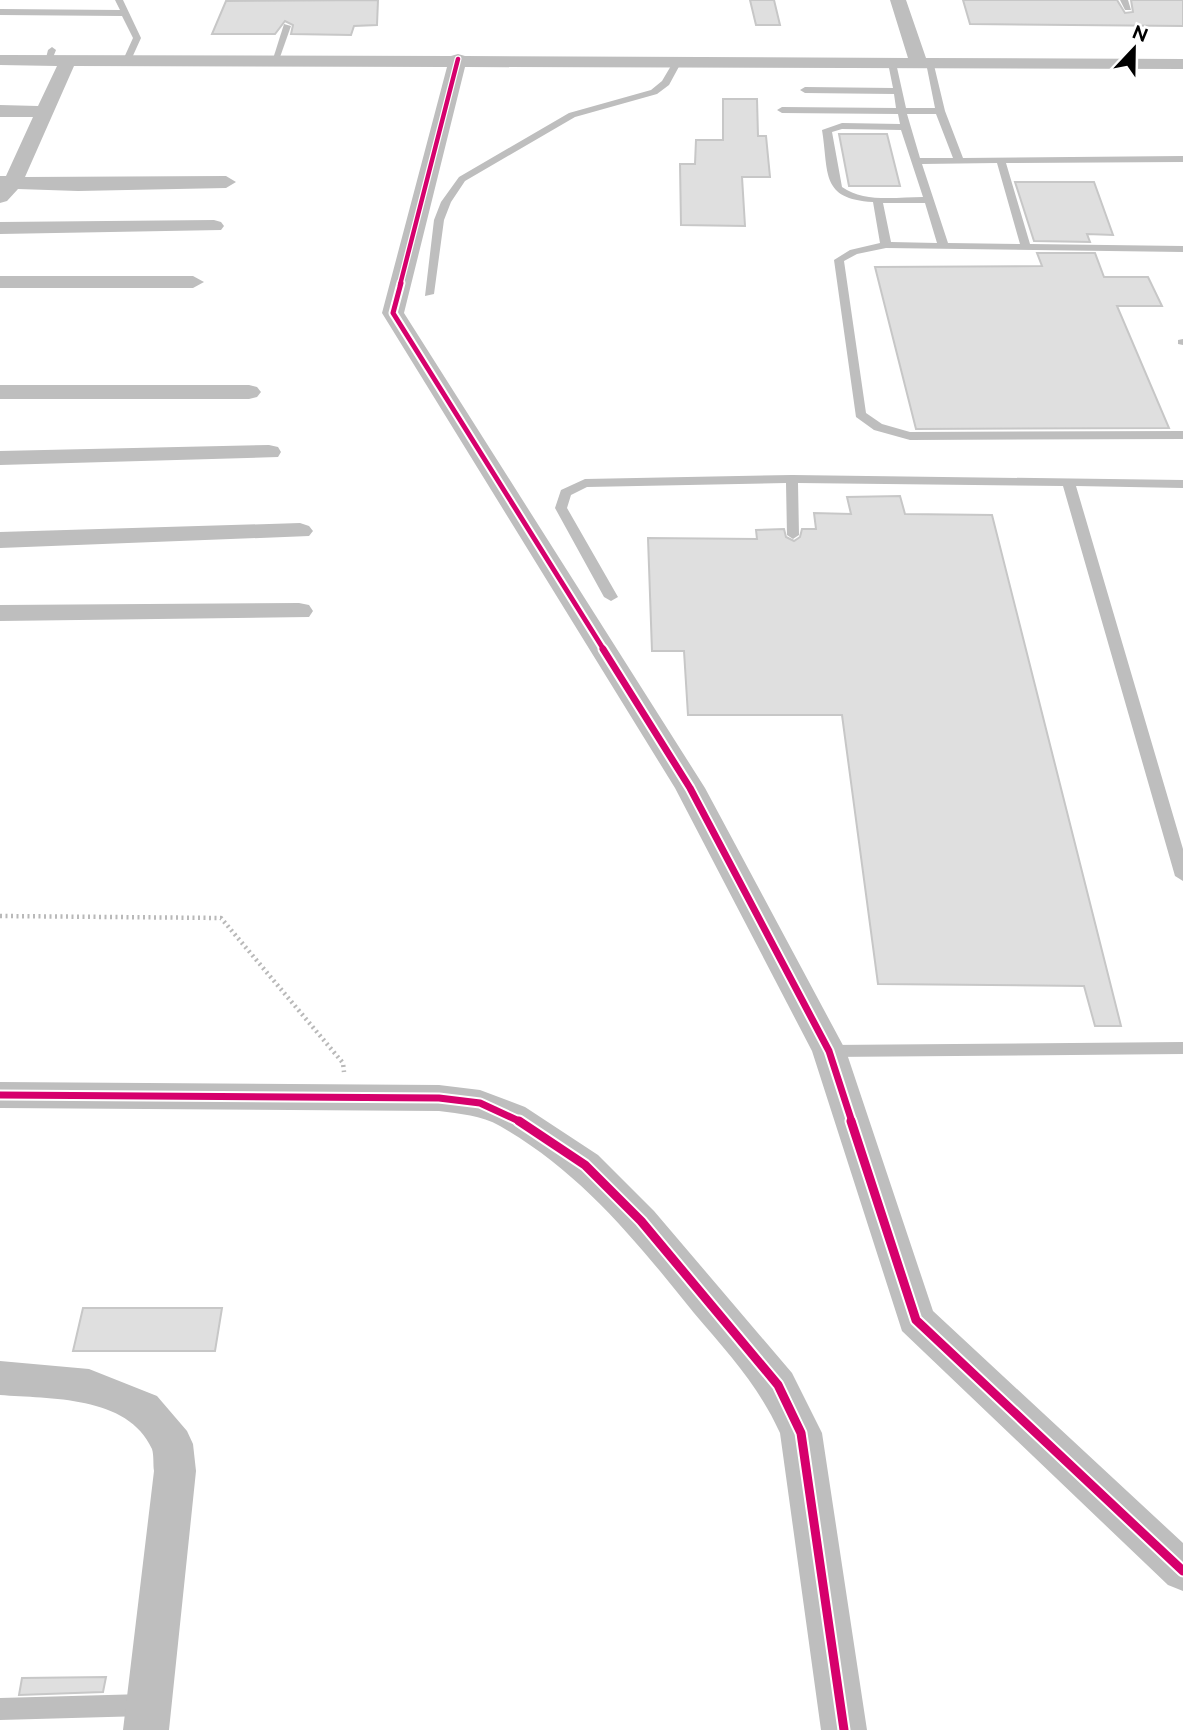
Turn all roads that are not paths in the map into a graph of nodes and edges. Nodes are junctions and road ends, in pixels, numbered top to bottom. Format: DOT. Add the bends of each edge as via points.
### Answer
graph roads {
  1 [pos="119,0"];
  2 [pos="898,0"];
  3 [pos="0,12"];
  4 [pos="122,13"];
  5 [pos="286,26"];
  6 [pos="56,57"];
  7 [pos="0,60"];
  8 [pos="127,60"];
  9 [pos="275,60"];
  10 [pos="458,60"];
  11 [pos="678,61"];
  12 [pos="892,63"];
  13 [pos="925,63"];
  14 [pos="1183,64"];
  15 [pos="805,90"];
  16 [pos="898,91"];
  17 [pos="782,110"];
  18 [pos="902,110"];
  19 [pos="0,111"];
  20 [pos="940,111"];
  21 [pos="47,112"];
  22 [pos="905,127"];
  23 [pos="1183,159"];
  24 [pos="959,160"];
  25 [pos="917,161"];
  26 [pos="1002,162"];
  27 [pos="226,182"];
  28 [pos="4,187"];
  29 [pos="877,199"];
  30 [pos="928,200"];
  31 [pos="214,226"];
  32 [pos="0,228"];
  33 [pos="886,245"];
  34 [pos="944,247"];
  35 [pos="1026,248"];
  36 [pos="1183,249"];
  37 [pos="0,282"];
  38 [pos="193,282"];
  39 [pos="429,294"];
  40 [pos="0,392"];
  41 [pos="249,392"];
  42 [pos="1183,435"];
  43 [pos="270,452"];
  44 [pos="0,458"];
  45 [pos="792,479"];
  46 [pos="1068,482"];
  47 [pos="1183,484"];
  48 [pos="300,531"];
  49 [pos="793,535"];
  50 [pos="0,540"];
  51 [pos="611,597"];
  52 [pos="299,611"];
  53 [pos="0,613"];
  54 [pos="1183,876"];
  55 [pos="1183,1048"];
  56 [pos="829,1051"];
  57 [pos="0,1095"];
  58 [pos="0,1378"];
  59 [pos="1183,1571"];
  60 [pos="0,1709"];
  61 [pos="148,1717"];
  62 [pos="844,1730"];
  1 -- 4 [label="lane"];
  2 -- 13 [label="street"];
  3 -- 4 [label="lane"];
  4 -- 8 [label="lane" via="137,38"];
  5 -- 9 [label="lane"];
  6 -- 7 [label="street"];
  6 -- 8 [label="street"];
  6 -- 21 [label="street"];
  8 -- 9 [label="street"];
  9 -- 10 [label="street"];
  10 -- 11 [label="street"];
  10 -- 56 [label="street" via="393,313 690,788"];
  11 -- 12 [label="street"];
  11 -- 39 [label="lane" via="666,83 654,92 572,116 462,180 439,220"];
  12 -- 13 [label="street"];
  12 -- 16 [label="lane"];
  13 -- 14 [label="street"];
  13 -- 20 [label="lane"];
  15 -- 16 [label="lane"];
  16 -- 18 [label="lane"];
  17 -- 18 [label="lane"];
  18 -- 20 [label="lane"];
  18 -- 22 [label="lane"];
  19 -- 21 [label="street"];
  20 -- 24 [label="lane"];
  21 -- 28 [label="street"];
  22 -- 25 [label="lane"];
  22 -- 29 [label="lane" via="827,130 837,188 849,197"];
  23 -- 26 [label="lane"];
  24 -- 25 [label="lane"];
  24 -- 26 [label="lane"];
  25 -- 30 [label="lane"];
  26 -- 35 [label="lane"];
  27 -- 28 [label="street"];
  29 -- 30 [label="lane"];
  29 -- 33 [label="lane"];
  30 -- 34 [label="lane"];
  31 -- 32 [label="street"];
  33 -- 34 [label="lane"];
  33 -- 42 [label="lane" via="839,260 860,414 878,427 910,436"];
  34 -- 35 [label="lane"];
  35 -- 36 [label="lane"];
  37 -- 38 [label="street"];
  40 -- 41 [label="street"];
  43 -- 44 [label="street"];
  45 -- 46 [label="lane"];
  45 -- 49 [label="lane"];
  45 -- 51 [label="lane" via="585,484 565,493 561,508"];
  46 -- 47 [label="lane"];
  46 -- 54 [label="lane"];
  48 -- 50 [label="street"];
  52 -- 53 [label="street"];
  55 -- 56 [label="lane"];
  56 -- 59 [label="street" via="916,1320"];
  57 -- 62 [label="street" via="439,1098 480,1103 522,1123 585,1165 641,1221 778,1385 801,1433"];
  58 -- 61 [label="street" via="89,1387 121,1397 143,1408 172,1444 175,1472"];
  60 -- 61 [label="lane"];
}
